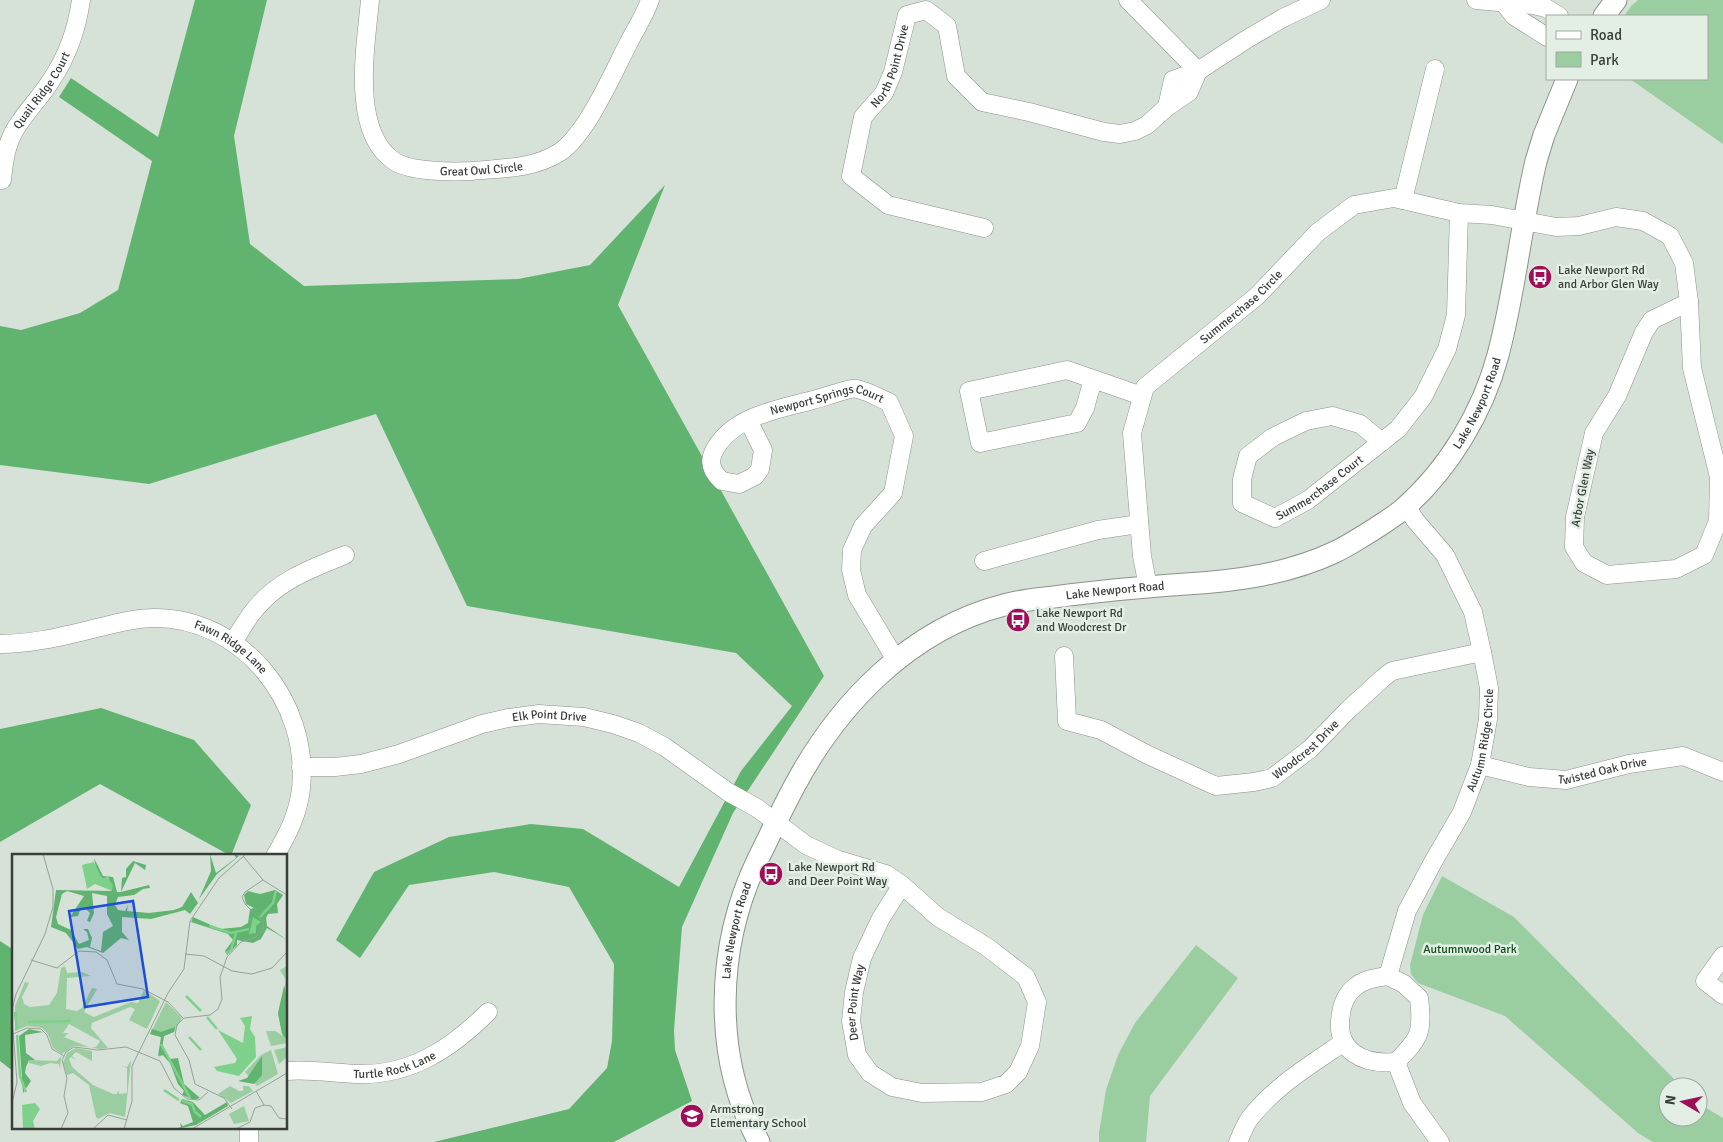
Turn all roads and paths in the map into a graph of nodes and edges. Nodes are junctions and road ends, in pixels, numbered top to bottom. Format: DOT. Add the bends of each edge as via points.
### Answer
graph roads {
  1 [pos="81,0"];
  2 [pos="370,0"];
  3 [pos="650,0"];
  4 [pos="1128,0"];
  5 [pos="1321,0"];
  6 [pos="1476,0"];
  7 [pos="1616,0"];
  8 [pos="1505,2"];
  9 [pos="1557,15"];
  10 [pos="1605,15"];
  11 [pos="1546,36"];
  12 [pos="1435,69"];
  13 [pos="1198,71"];
  14 [pos="1567,80"];
  15 [pos="2,180"];
  16 [pos="1403,200"];
  17 [pos="1459,213"];
  18 [pos="1524,221"];
  19 [pos="984,228"];
  20 [pos="1689,302"];
  21 [pos="1093,379"];
  22 [pos="1142,396"];
  23 [pos="748,420"];
  24 [pos="1382,442"];
  25 [pos="1406,506"];
  26 [pos="1139,524"];
  27 [pos="346,555"];
  28 [pos="984,561"];
  29 [pos="1148,587"];
  30 [pos="234,642"];
  31 [pos="0,644"];
  32 [pos="1482,652"];
  33 [pos="1064,656"];
  34 [pos="896,660"];
  35 [pos="1480,765"];
  36 [pos="302,767"];
  37 [pos="1723,772"];
  38 [pos="776,823"];
  39 [pos="277,854"];
  40 [pos="902,885"];
  41 [pos="1723,956"];
  42 [pos="1388,976"];
  43 [pos="1723,995"];
  44 [pos="488,1012"];
  45 [pos="1344,1042"];
  46 [pos="1396,1062"];
  47 [pos="288,1071"];
  48 [pos="759,1142"];
  49 [pos="1238,1142"];
  50 [pos="1440,1142"];
  1 -- 15 [label="street, Quail Ridge Court" via="72,40 61,65 18,123 9,142"];
  2 -- 3 [label="street, Great Owl Circle" via="362,80 375,141 395,161 419,169 456,172 528,166 560,152 578,134 601,96"];
  4 -- 13 [label="street"];
  5 -- 13 [label="street, North Point Drive" via="1283,18"];
  6 -- 8 [label="street"];
  7 -- 10 [label="street"];
  8 -- 9 [label="street" via="1546,8"];
  8 -- 11 [label="street" via="1514,16"];
  12 -- 16 [label="street"];
  13 -- 19 [label="street, North Point Drive" via="1173,80 1166,107 1147,125 1120,134 1089,129 982,102 956,76 948,26 926,10 907,16 893,72 884,93 863,117 851,176 888,205"];
  14 -- 18 [label="street, Lake Newport Road" via="1536,161"];
  16 -- 17 [label="street, Summerchase Circle"];
  16 -- 22 [label="street, Summerchase Circle" via="1394,198 1354,205 1346,210 1318,232 1258,296 1145,387"];
  17 -- 18 [label="street, Summerchase Circle"];
  17 -- 24 [label="street, Summerchase Court" via="1456,315 1447,349 1423,397 1398,429"];
  18 -- 20 [label="street, Arbor Glen Way" via="1556,227 1579,226 1616,217 1643,221 1670,236 1684,264"];
  18 -- 25 [label="street, Lake Newport Road" via="1498,355 1482,401 1452,453"];
  20 -- 20 [label="street, Arbor Glen Way" via="1652,320 1617,396 1594,433 1575,517 1574,547 1584,564 1607,576 1676,569 1704,555 1718,521 1719,477 1692,368"];
  21 -- 21 [label="street" via="1067,370 969,391 980,443 1077,423"];
  21 -- 22 [label="street"];
  22 -- 26 [label="street, Summerchase Circle" via="1132,433"];
  23 -- 34 [label="street, Newport Springs Court" via="856,388 889,402 904,436 893,493 863,526 852,550 851,570 857,595"];
  24 -- 24 [label="street, Summerchase Court" via="1308,500 1275,518 1242,503 1242,478 1248,456 1273,437 1306,421 1332,416 1360,424"];
  25 -- 29 [label="street, Lake Newport Road" via="1337,551 1304,564 1239,579"];
  25 -- 32 [label="street, Autumn Ridge Circle" via="1445,555 1473,612"];
  26 -- 28 [label="street" via="1098,530"];
  26 -- 29 [label="street, Summerchase Circle"];
  27 -- 30 [label="street" via="280,584 252,613"];
  29 -- 34 [label="street, Lake Newport Road" via="1004,604 928,637"];
  30 -- 31 [label="street, Fawn Ridge Lane" via="203,627 179,620 154,618 131,620 46,640"];
  30 -- 36 [label="street, Fawn Ridge Lane" via="264,669 278,688 290,712"];
  32 -- 33 [label="street, Woodcrest Drive" via="1392,671 1310,749 1272,778 1216,786 1100,730 1067,721"];
  32 -- 35 [label="street, Autumn Ridge Circle" via="1489,688 1488,719"];
  34 -- 38 [label="street, Lake Newport Road" via="853,701 823,741 795,784"];
  35 -- 37 [label="street, Twisted Oak Drive" via="1530,777 1566,780 1629,764 1683,756"];
  35 -- 42 [label="street, Autumn Ridge Circle" via="1462,812 1406,911"];
  36 -- 38 [label="street, Elk Point Drive" via="335,767 371,761 508,718 539,714 571,716 639,733"];
  36 -- 39 [label="street, Fawn Ridge Lane" via="297,809"];
  38 -- 40 [label="street, Deer Point Way" via="806,845 836,859 886,874"];
  38 -- 48 [label="street, Lake Newport Road" via="742,902 727,974 728,1049 734,1084"];
  40 -- 40 [label="street, Deer Point Way" via="938,917 987,947 1026,977 1037,1002 1030,1046 1018,1072 1006,1084 982,1092 922,1093 892,1087 870,1073 857,1055 851,1021 862,958 881,918"];
  41 -- 43 [label="street" via="1705,981"];
  42 -- 45 [label="street" via="1354,987 1342,1004 1339,1025"];
  42 -- 46 [label="street" via="1404,984 1419,998 1421,1015 1421,1027 1413,1044"];
  44 -- 47 [label="street, Turtle Rock Lane" via="448,1048 401,1069 377,1074"];
  45 -- 46 [label="street" via="1353,1053 1368,1061"];
  45 -- 49 [label="street" via="1275,1091 1249,1119"];
  46 -- 50 [label="street" via="1412,1103"];
}
